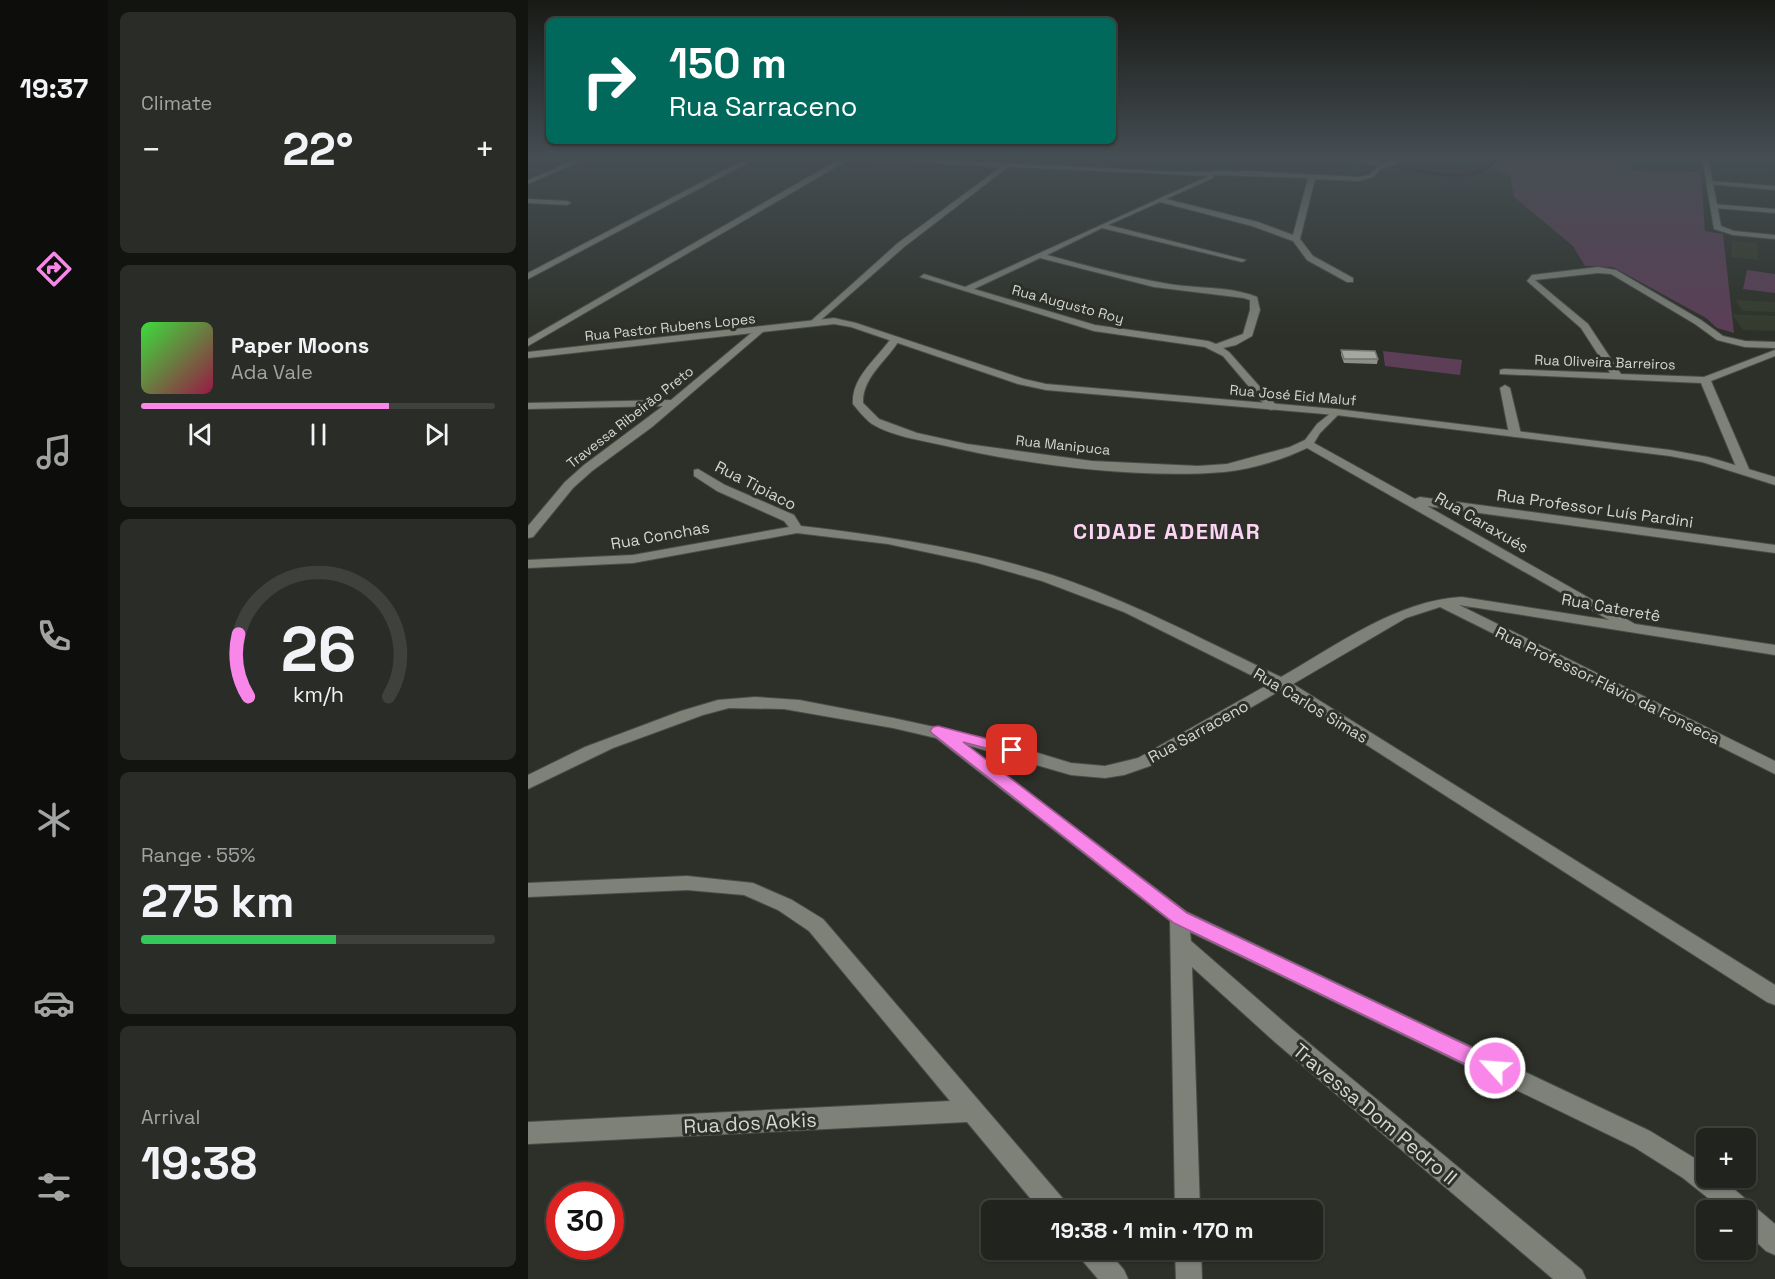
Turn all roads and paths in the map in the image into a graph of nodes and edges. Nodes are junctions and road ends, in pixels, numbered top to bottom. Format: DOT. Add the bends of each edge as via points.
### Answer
graph roads {
  1 [pos="639,217"];
  2 [pos="745,217"];
  3 [pos="939,217"];
  4 [pos="1122,217"];
  5 [pos="1226,217"];
  6 [pos="1302,217"];
  7 [pos="1716,217"];
  8 [pos="1101,226"];
  9 [pos="1775,237"];
  10 [pos="1296,239"];
  11 [pos="1039,255"];
  12 [pos="1242,260"];
  13 [pos="528,263"];
  14 [pos="550,264"];
  15 [pos="528,276"];
  16 [pos="924,277"];
  17 [pos="1350,280"];
  18 [pos="967,289"];
  19 [pos="814,323"];
  20 [pos="759,331"];
  21 [pos="894,339"];
  22 [pos="528,343"];
  23 [pos="1775,345"];
  24 [pos="1212,346"];
  25 [pos="1775,353"];
  26 [pos="528,356"];
  27 [pos="1504,372"];
  28 [pos="1617,376"];
  29 [pos="1705,380"];
  30 [pos="1505,388"];
  31 [pos="674,403"];
  32 [pos="528,406"];
  33 [pos="1272,407"];
  34 [pos="1336,412"];
  35 [pos="1515,434"];
  36 [pos="1308,444"];
  37 [pos="1743,469"];
  38 [pos="698,473"];
  39 [pos="1775,481"];
  40 [pos="1412,500"];
  41 [pos="797,529"];
  42 [pos="528,534"];
  43 [pos="1775,549"];
  44 [pos="528,564"];
  45 [pos="1441,602"];
  46 [pos="1639,631"];
  47 [pos="1775,650"];
  48 [pos="1282,684"];
  49 [pos="938,731"];
  50 [pos="1775,768"];
  51 [pos="528,783"];
  52 [pos="528,890"];
  53 [pos="1180,918"];
  54 [pos="1181,945"];
  55 [pos="1775,996"];
  56 [pos="972,1111"];
  57 [pos="528,1133"];
  58 [pos="1048,1200"];
  59 [pos="1187,1200"];
  60 [pos="1730,1200"];
  61 [pos="1756,1224"];
  62 [pos="1775,1242"];
  63 [pos="1099,1260"];
  64 [pos="1188,1260"];
  65 [pos="1115,1279"];
  66 [pos="1189,1279"];
  67 [pos="1573,1279"];
  1 -- 14 [label="street"];
  2 -- 22 [label="street"];
  3 -- 19 [label="street"];
  4 -- 8 [label="street"];
  5 -- 10 [label="street"];
  6 -- 10 [label="street"];
  7 -- 9 [label="street" via="1717,227 1722,230"];
  8 -- 11 [label="street"];
  8 -- 12 [label="street"];
  10 -- 17 [label="street" via="1310,258"];
  11 -- 18 [label="street"];
  11 -- 24 [label="street" via="1143,282 1254,299 1255,310 1246,336 1233,343"];
  13 -- 14 [label="street"];
  14 -- 15 [label="street"];
  16 -- 18 [label="street, Rua Augusto Roy"];
  18 -- 24 [label="street, Rua Augusto Roy" via="1094,328"];
  19 -- 20 [label="street, Rua Pastor Rubens Lopes"];
  19 -- 21 [label="street, Rua José Eid Maluf" via="845,323"];
  20 -- 26 [label="street, Rua Pastor Rubens Lopes"];
  20 -- 31 [label="street, Travessa Ribeirão Preto"];
  21 -- 33 [label="street, Rua José Eid Maluf" via="1046,387"];
  21 -- 36 [label="street, Rua Manipuca" via="862,384 858,406 863,414 894,430 931,440 1034,458 1197,471 1258,461"];
  23 -- 28 [label="street" via="1720,338 1613,272 1598,270 1532,278 1585,326"];
  24 -- 33 [label="street" via="1226,354"];
  25 -- 29 [label="street"];
  27 -- 28 [label="street, Rua Oliveira Barreiros"];
  28 -- 29 [label="street, Rua Oliveira Barreiros"];
  29 -- 37 [label="street"];
  30 -- 35 [label="street"];
  31 -- 32 [label="street"];
  31 -- 42 [label="street, Travessa Ribeirão Preto" via="569,485"];
  33 -- 34 [label="street, Rua José Eid Maluf"];
  34 -- 35 [label="street, Rua José Eid Maluf"];
  34 -- 36 [label="street"];
  35 -- 37 [label="street, Rua José Eid Maluf" via="1670,453"];
  36 -- 40 [label="street, Rua Caraxués"];
  37 -- 39 [label="street, Rua José Eid Maluf"];
  38 -- 41 [label="street, Rua Tipiaco" via="721,488 789,518"];
  40 -- 43 [label="street, Rua Professor Luís Pardini"];
  40 -- 46 [label="street, Rua Caraxués"];
  41 -- 44 [label="street, Rua Conchas" via="633,559"];
  41 -- 48 [label="street, Rua Carlos Simas" via="888,540 1047,578 1129,609"];
  45 -- 46 [label="street, Rua Cateretê" via="1486,604"];
  45 -- 48 [label="street, Rua Sarraceno" via="1401,615"];
  45 -- 50 [label="street, Rua Professor Flávio da Fonseca"];
  46 -- 47 [label="street, Rua Cateretê"];
  48 -- 49 [label="street, Rua Sarraceno" via="1144,762 1104,774 1076,770"];
  48 -- 55 [label="street, Rua Carlos Simas"];
  49 -- 51 [label="street, Rua Sarraceno" via="783,702 737,702 697,711 609,743"];
  49 -- 53 [label="street"];
  52 -- 56 [label="street" via="687,883 746,888 785,905 816,925"];
  53 -- 54 [label="street"];
  53 -- 60 [label="street" via="1642,1139 1692,1170"];
  54 -- 59 [label="street"];
  54 -- 67 [label="street, Travessa Dom Pedro II"];
  56 -- 57 [label="street, Rua dos Aokis"];
  56 -- 58 [label="street"];
  61 -- 62 [label="street"];
  63 -- 65 [label="street"];
  64 -- 66 [label="street"];
}
